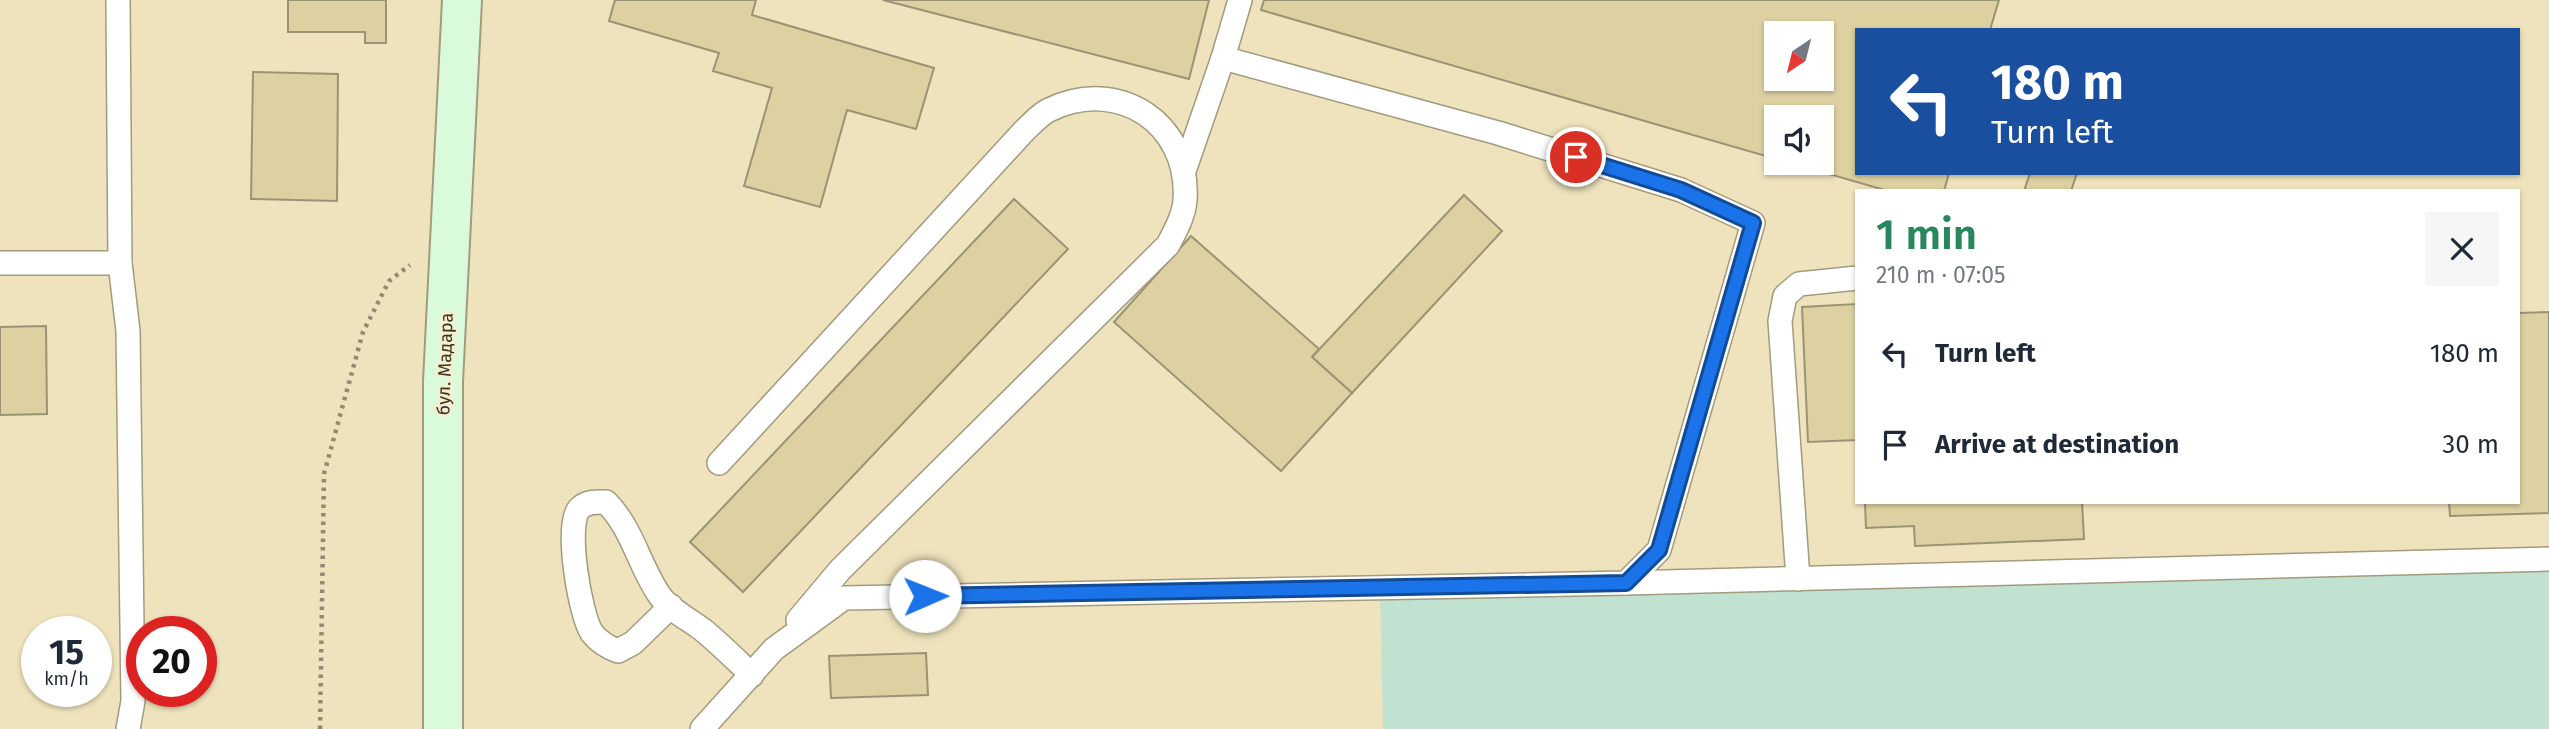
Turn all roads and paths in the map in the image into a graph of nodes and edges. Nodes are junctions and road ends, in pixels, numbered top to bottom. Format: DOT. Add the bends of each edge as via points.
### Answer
graph roads {
  1 [pos="118,0"];
  2 [pos="462,0"];
  3 [pos="1240,0"];
  4 [pos="1223,58"];
  5 [pos="1184,171"];
  6 [pos="450,235"];
  7 [pos="0,263"];
  8 [pos="120,263"];
  9 [pos="1855,278"];
  10 [pos="719,463"];
  11 [pos="2549,559"];
  12 [pos="1798,579"];
  13 [pos="1626,583"];
  14 [pos="671,606"];
  15 [pos="774,649"];
  16 [pos="752,675"];
  17 [pos="128,729"];
  18 [pos="320,729"];
  19 [pos="443,729"];
  20 [pos="702,729"];
  1 -- 8 [label="lane"];
  2 -- 6 [label="main road, бул. Мадара"];
  3 -- 4 [label="lane"];
  4 -- 5 [label="lane"];
  4 -- 13 [label="lane" via="1498,133 1681,190 1753,223 1659,550"];
  5 -- 10 [label="lane" via="1163,128 1132,106 1093,97 1046,111"];
  5 -- 15 [label="lane" via="1185,202 1168,245 840,570"];
  6 -- 18 [label="path" via="389,281 363,332 324,474"];
  6 -- 19 [label="main road, бул. Мадара" via="443,382"];
  7 -- 8 [label="lane"];
  8 -- 17 [label="lane" via="128,331 133,702"];
  9 -- 12 [label="lane" via="1799,284 1784,296 1780,320"];
  11 -- 12 [label="lane"];
  12 -- 13 [label="lane"];
  13 -- 15 [label="lane" via="844,598"];
  14 -- 14 [label="lane" via="662,600 643,569 633,539 617,513 606,502 578,508 573,520 575,566 591,631 606,647 618,650 633,643"];
  14 -- 16 [label="lane"];
  15 -- 16 [label="lane"];
  16 -- 20 [label="lane"];
}
